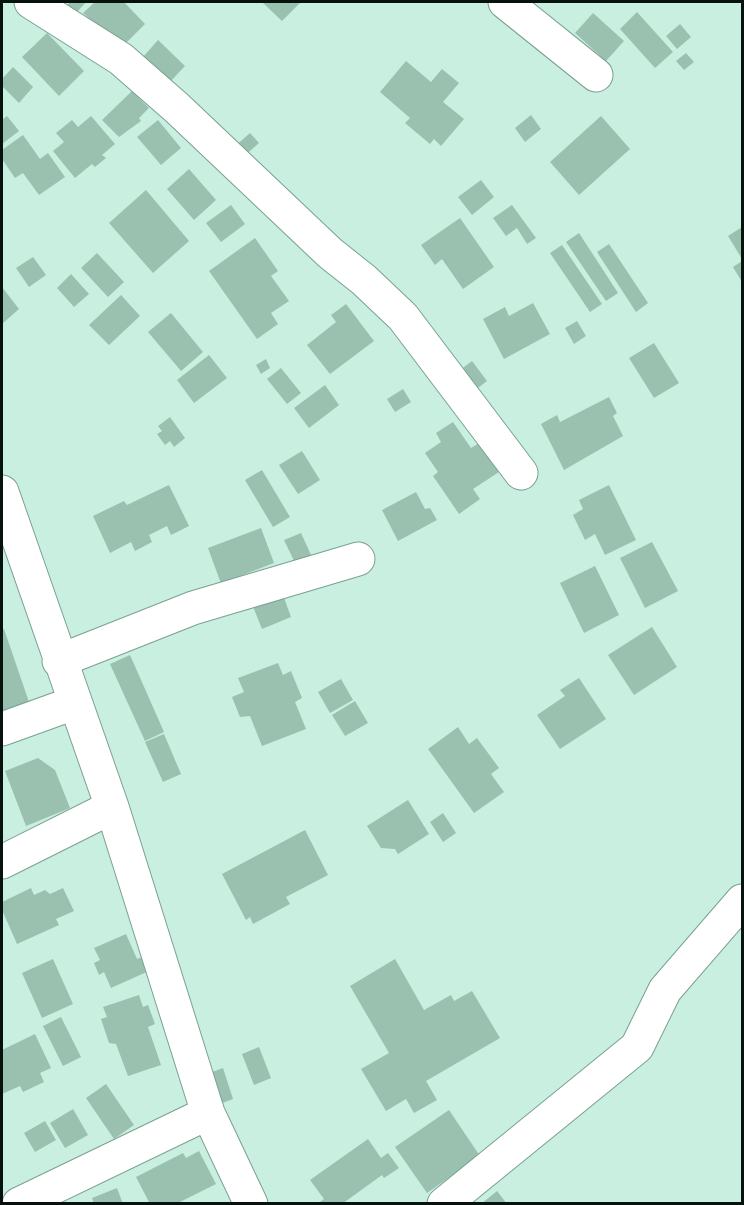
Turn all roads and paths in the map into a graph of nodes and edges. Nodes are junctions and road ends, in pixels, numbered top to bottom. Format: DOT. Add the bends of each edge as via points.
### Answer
graph roads {
  1 [pos="31,2"];
  2 [pos="506,2"];
  3 [pos="596,75"];
  4 [pos="521,473"];
  5 [pos="2,492"];
  6 [pos="358,559"];
  7 [pos="59,661"];
  8 [pos="74,704"];
  9 [pos="2,729"];
  10 [pos="112,807"];
  11 [pos="2,862"];
  12 [pos="742,901"];
  13 [pos="208,1113"];
  14 [pos="19,1203"];
  15 [pos="251,1203"];
  16 [pos="444,1203"];
  1 -- 4 [label="street" via="121,59 403,317"];
  2 -- 3 [label="street"];
  5 -- 7 [label="street"];
  6 -- 7 [label="street" via="193,608"];
  7 -- 8 [label="street"];
  8 -- 9 [label="street"];
  8 -- 10 [label="street"];
  10 -- 11 [label="street"];
  10 -- 13 [label="street"];
  12 -- 16 [label="street" via="665,990 637,1047"];
  13 -- 14 [label="street"];
  13 -- 15 [label="street"];
}
